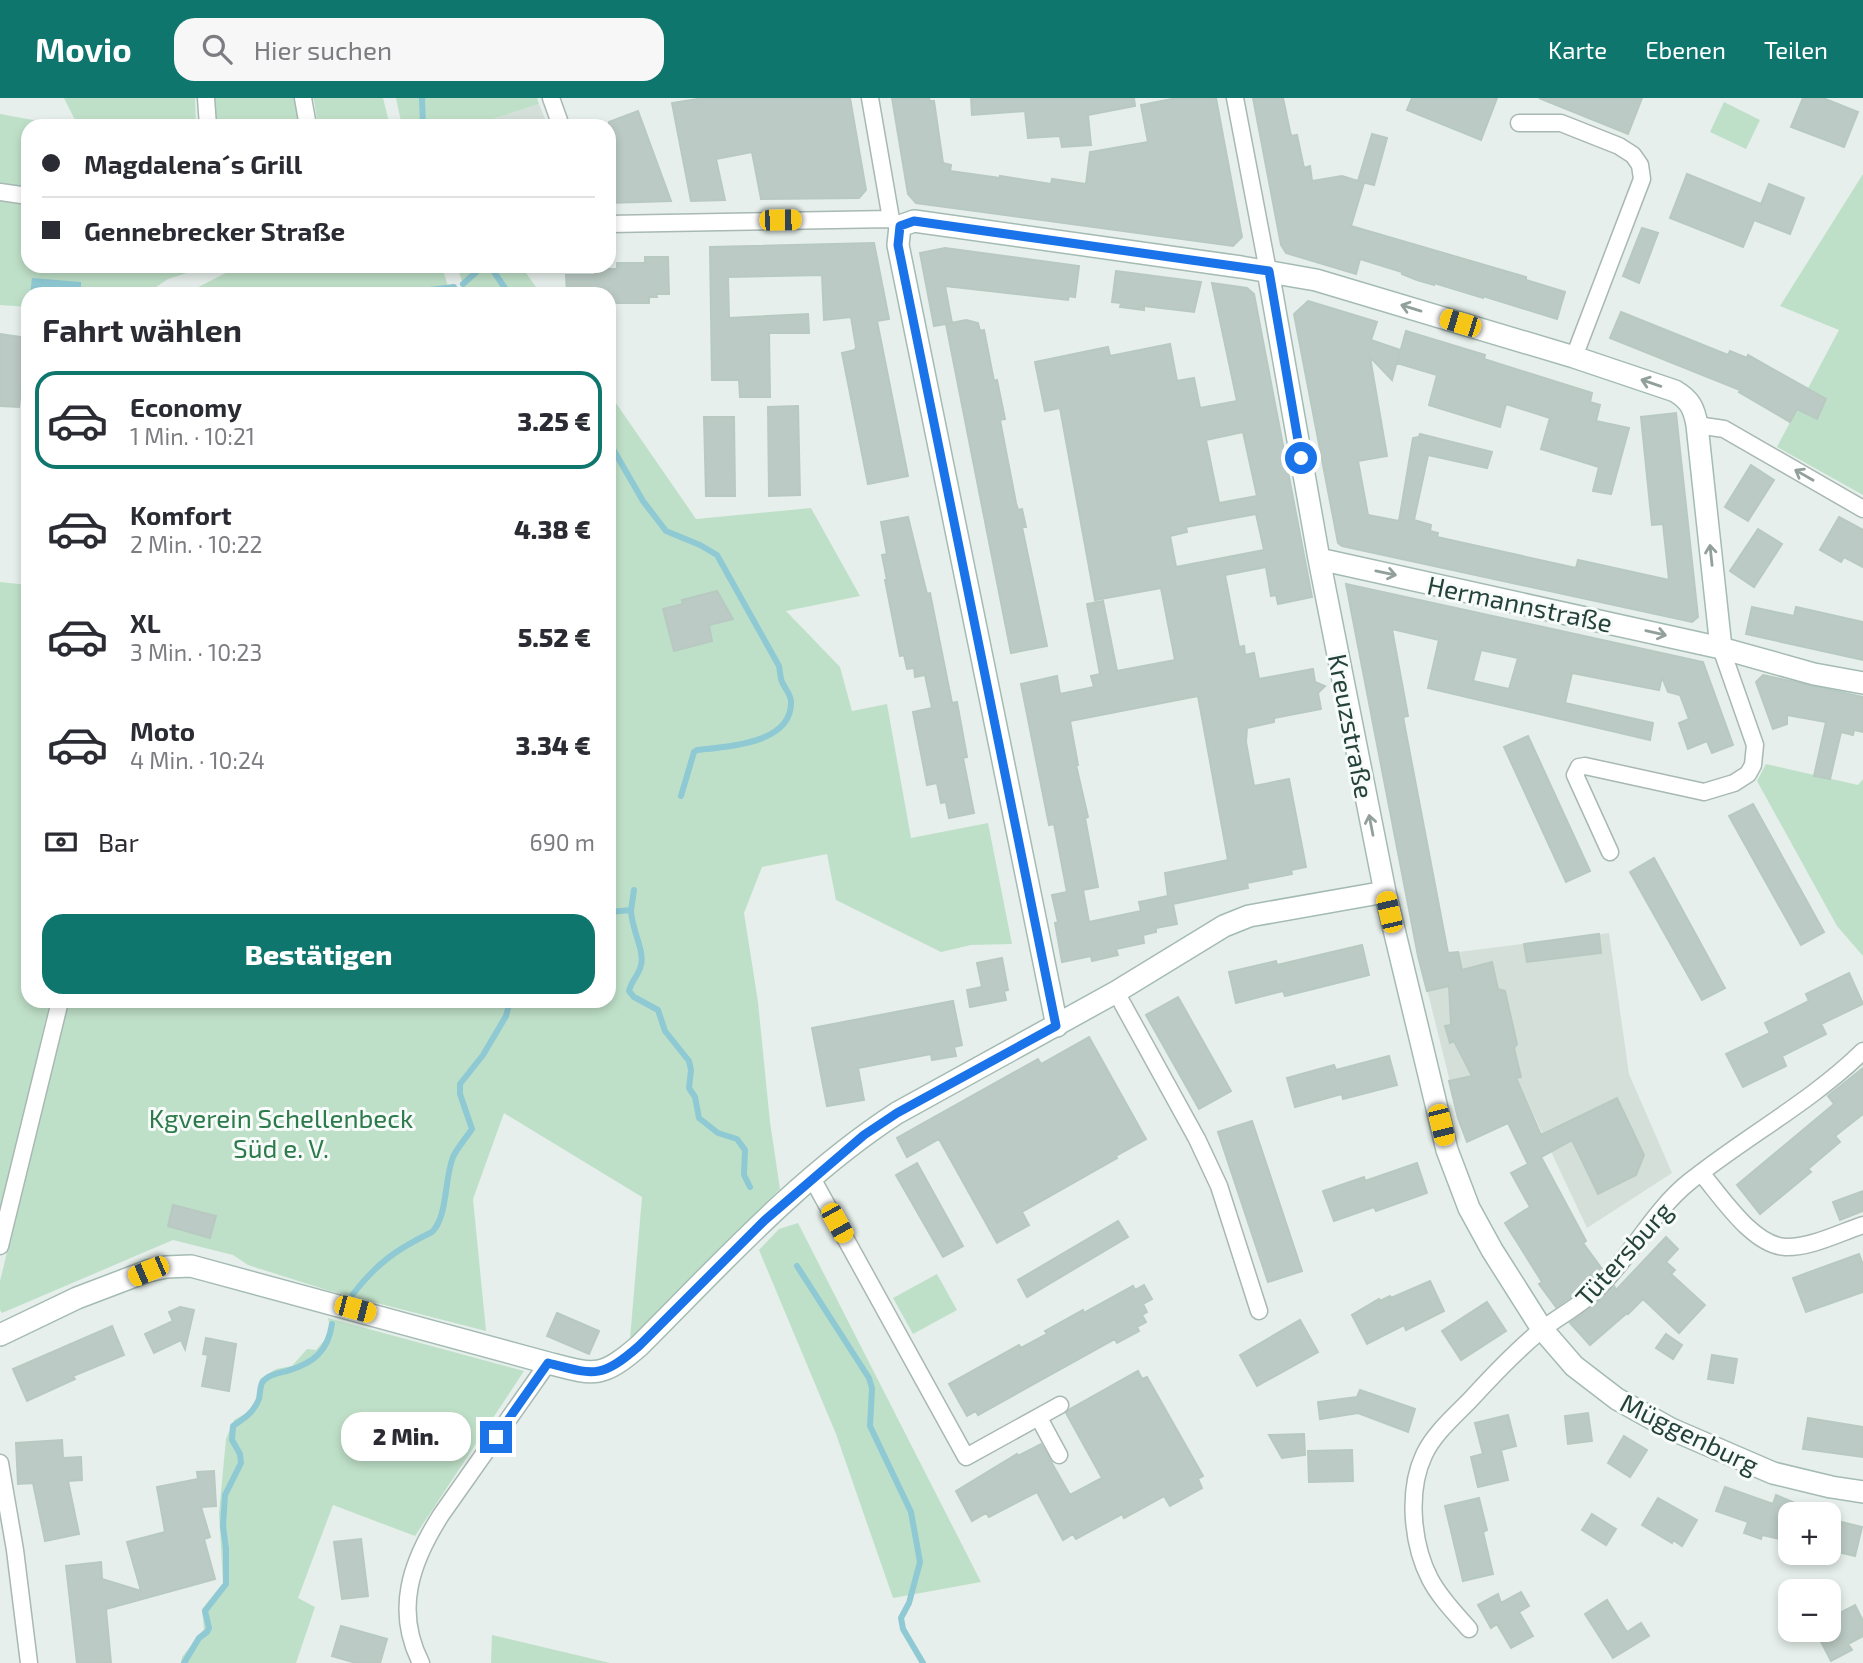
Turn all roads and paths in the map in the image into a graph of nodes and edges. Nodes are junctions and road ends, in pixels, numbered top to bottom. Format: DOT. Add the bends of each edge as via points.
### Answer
graph roads {
  1 [pos="206,98"];
  2 [pos="303,98"];
  3 [pos="551,98"];
  4 [pos="870,98"];
  5 [pos="1235,98"];
  6 [pos="208,119"];
  7 [pos="307,119"];
  8 [pos="558,119"];
  9 [pos="1519,123"];
  10 [pos="0,192"];
  11 [pos="21,195"];
  12 [pos="896,222"];
  13 [pos="616,224"];
  14 [pos="1269,271"];
  15 [pos="1574,357"];
  16 [pos="1697,425"];
  17 [pos="1863,509"];
  18 [pos="1319,559"];
  19 [pos="1721,648"];
  20 [pos="1863,683"];
  21 [pos="1610,852"];
  22 [pos="1385,892"];
  23 [pos="1116,992"];
  24 [pos="58,1008"];
  25 [pos="1056,1026"];
  26 [pos="1863,1051"];
  27 [pos="1701,1173"];
  28 [pos="812,1178"];
  29 [pos="1863,1225"];
  30 [pos="0,1246"];
  31 [pos="1259,1311"];
  32 [pos="1542,1329"];
  33 [pos="0,1335"];
  34 [pos="548,1363"];
  35 [pos="1060,1405"];
  36 [pos="1039,1418"];
  37 [pos="1059,1455"];
  38 [pos="0,1463"];
  39 [pos="1863,1492"];
  40 [pos="1469,1629"];
  41 [pos="29,1663"];
  42 [pos="421,1663"];
  1 -- 6 [label="street"];
  2 -- 7 [label="street"];
  3 -- 8 [label="street"];
  4 -- 12 [label="street"];
  5 -- 14 [label="street, Kreuzstraße"];
  9 -- 15 [label="street" via="1561,123 1619,146 1640,165 1642,179"];
  10 -- 11 [label="street"];
  12 -- 13 [label="street"];
  12 -- 14 [label="street"];
  12 -- 25 [label="street"];
  15 -- 14 [label="street, one-way" via="1316,280"];
  14 -- 18 [label="street, Kreuzstraße"];
  16 -- 15 [label="street, one-way" via="1687,399 1675,391"];
  17 -- 16 [label="street, one-way" via="1724,429"];
  19 -- 16 [label="street, one-way"];
  18 -- 19 [label="street, Hermannstraße, one-way"];
  22 -- 18 [label="street, Kreuzstraße, one-way"];
  19 -- 20 [label="street, Hermannstraße"];
  19 -- 21 [label="street" via="1755,746 1753,765 1734,783 1704,792 1579,767 1575,775"];
  22 -- 23 [label="street" via="1249,916 1224,926"];
  22 -- 32 [label="street, Kreuzstraße" via="1447,1150 1469,1208"];
  23 -- 25 [label="street"];
  23 -- 31 [label="street" via="1198,1139 1219,1186"];
  24 -- 30 [label="street"];
  25 -- 28 [label="street" via="897,1113"];
  26 -- 27 [label="street, Tütersburg"];
  27 -- 29 [label="street" via="1748,1228 1768,1242 1784,1247 1803,1244"];
  27 -- 32 [label="street, Tütersburg" via="1672,1197 1600,1286"];
  28 -- 34 [label="street" via="619,1363 595,1373"];
  28 -- 36 [label="street" via="966,1457"];
  32 -- 39 [label="street, Müggenburg" via="1574,1366 1616,1399 1671,1429 1773,1473"];
  32 -- 40 [label="street, Tütersburg" via="1439,1433 1424,1454 1417,1480 1414,1507 1422,1559 1444,1601"];
  33 -- 34 [label="street" via="148,1271 191,1266"];
  34 -- 42 [label="street" via="425,1540 414,1566 407,1613"];
  35 -- 36 [label="street"];
  36 -- 37 [label="street"];
  38 -- 41 [label="street"];
}
